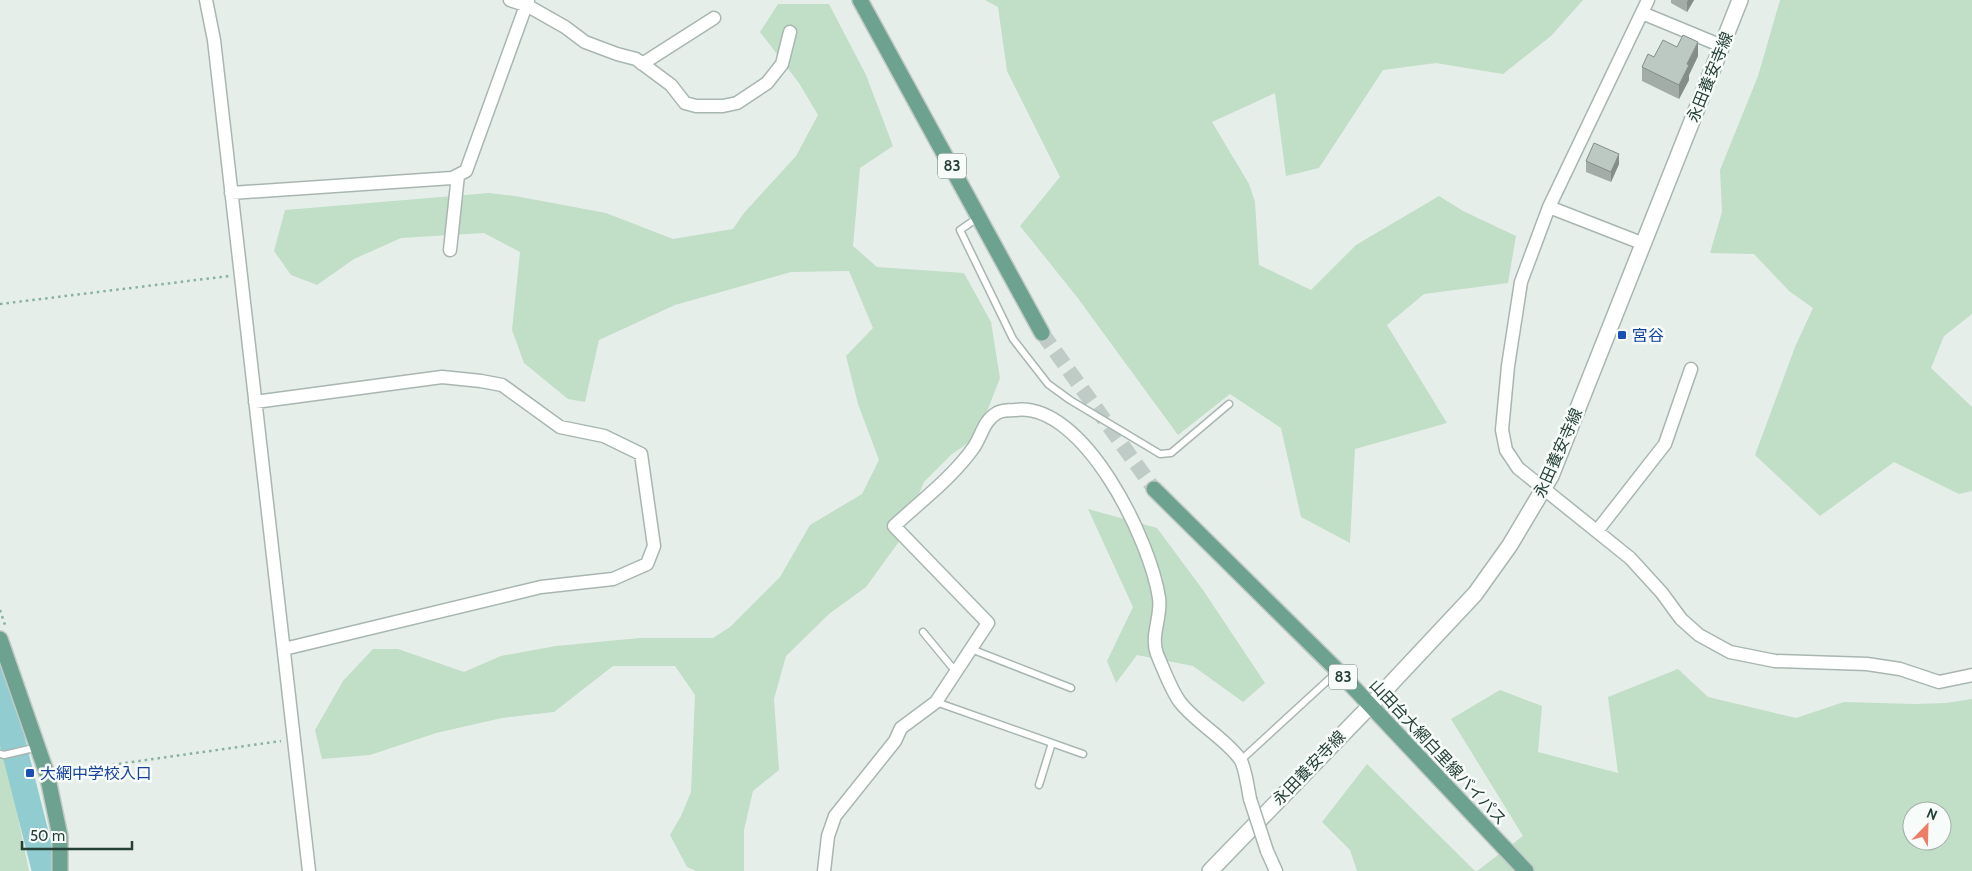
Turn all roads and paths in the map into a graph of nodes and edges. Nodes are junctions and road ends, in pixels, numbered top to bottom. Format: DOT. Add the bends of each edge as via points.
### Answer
graph roads {
  1 [pos="206,0"];
  2 [pos="510,0"];
  3 [pos="860,0"];
  4 [pos="1648,0"];
  5 [pos="1740,0"];
  6 [pos="528,3"];
  7 [pos="1642,13"];
  8 [pos="714,18"];
  9 [pos="790,32"];
  10 [pos="1722,46"];
  11 [pos="642,64"];
  12 [pos="458,175"];
  13 [pos="231,193"];
  14 [pos="1549,206"];
  15 [pos="980,217"];
  16 [pos="1644,244"];
  17 [pos="450,250"];
  18 [pos="241,275"];
  19 [pos="0,304"];
  20 [pos="1042,333"];
  21 [pos="1691,369"];
  22 [pos="255,402"];
  23 [pos="1229,404"];
  24 [pos="1544,488"];
  25 [pos="1154,489"];
  26 [pos="1597,531"];
  27 [pos="923,632"];
  28 [pos="0,639"];
  29 [pos="284,649"];
  30 [pos="971,649"];
  31 [pos="1338,671"];
  32 [pos="956,672"];
  33 [pos="1972,675"];
  34 [pos="1071,688"];
  35 [pos="936,702"];
  36 [pos="1370,706"];
  37 [pos="294,739"];
  38 [pos="1052,743"];
  39 [pos="38,747"];
  40 [pos="0,754"];
  41 [pos="1083,754"];
  42 [pos="1241,760"];
  43 [pos="47,774"];
  44 [pos="1039,786"];
  45 [pos="60,871"];
  46 [pos="309,871"];
  47 [pos="824,871"];
  48 [pos="1210,871"];
  49 [pos="1276,871"];
  50 [pos="1526,871"];
  1 -- 13 [label="street" via="214,40"];
  2 -- 6 [label="street"];
  3 -- 15 [label="main road, 83"];
  4 -- 7 [label="street"];
  5 -- 10 [label="street, 永田養安寺線"];
  6 -- 11 [label="street" via="585,42 636,59"];
  6 -- 12 [label="street" via="466,171"];
  7 -- 10 [label="street"];
  7 -- 14 [label="street"];
  8 -- 11 [label="street"];
  9 -- 11 [label="street" via="782,64 776,74 737,104 696,106 685,103 670,84"];
  10 -- 16 [label="street, 永田養安寺線"];
  12 -- 13 [label="street" via="452,178"];
  12 -- 17 [label="street"];
  13 -- 18 [label="street"];
  14 -- 16 [label="street"];
  14 -- 24 [label="street" via="1522,282 1508,366 1502,430 1506,450 1518,468"];
  15 -- 20 [label="main road, 83"];
  15 -- 23 [label="lane" via="960,230 1013,339 1048,384 1160,454 1171,453"];
  16 -- 24 [label="street, 永田養安寺線"];
  18 -- 19 [label="path"];
  18 -- 22 [label="street"];
  21 -- 26 [label="street" via="1665,444"];
  22 -- 29 [label="street"];
  22 -- 29 [label="street" via="442,377 502,385 560,427 604,436 641,454 654,546 647,564 613,579 541,587"];
  24 -- 26 [label="street"];
  24 -- 36 [label="street, 永田養安寺線" via="1476,594"];
  25 -- 31 [label="main road, 山田台大網白里線バイパス / 83"];
  26 -- 33 [label="street" via="1630,558 1699,635 1730,652 1775,660 1868,664 1900,669 1939,682"];
  27 -- 32 [label="lane"];
  28 -- 39 [label="main road"];
  29 -- 37 [label="street"];
  30 -- 32 [label="street"];
  30 -- 34 [label="lane"];
  30 -- 42 [label="street" via="988,624 894,526 958,468 992,417 998,412 1026,408 1046,414 1069,430 1088,448 1124,500 1150,557 1160,600 1156,651 1179,701"];
  31 -- 36 [label="main road, 山田台大網白里線バイパス / 83"];
  31 -- 42 [label="lane"];
  32 -- 35 [label="street"];
  35 -- 38 [label="lane"];
  35 -- 47 [label="street" via="901,728 895,741 835,816 828,836"];
  36 -- 48 [label="street, 永田養安寺線"];
  36 -- 50 [label="main road, 山田台大網白里線バイパス / 83"];
  37 -- 43 [label="path"];
  37 -- 46 [label="street"];
  38 -- 41 [label="lane"];
  38 -- 44 [label="lane"];
  39 -- 40 [label="lane"];
  39 -- 43 [label="main road"];
  42 -- 49 [label="street, bridge" via="1250,799"];
  43 -- 45 [label="main road" via="60,836"];
}
